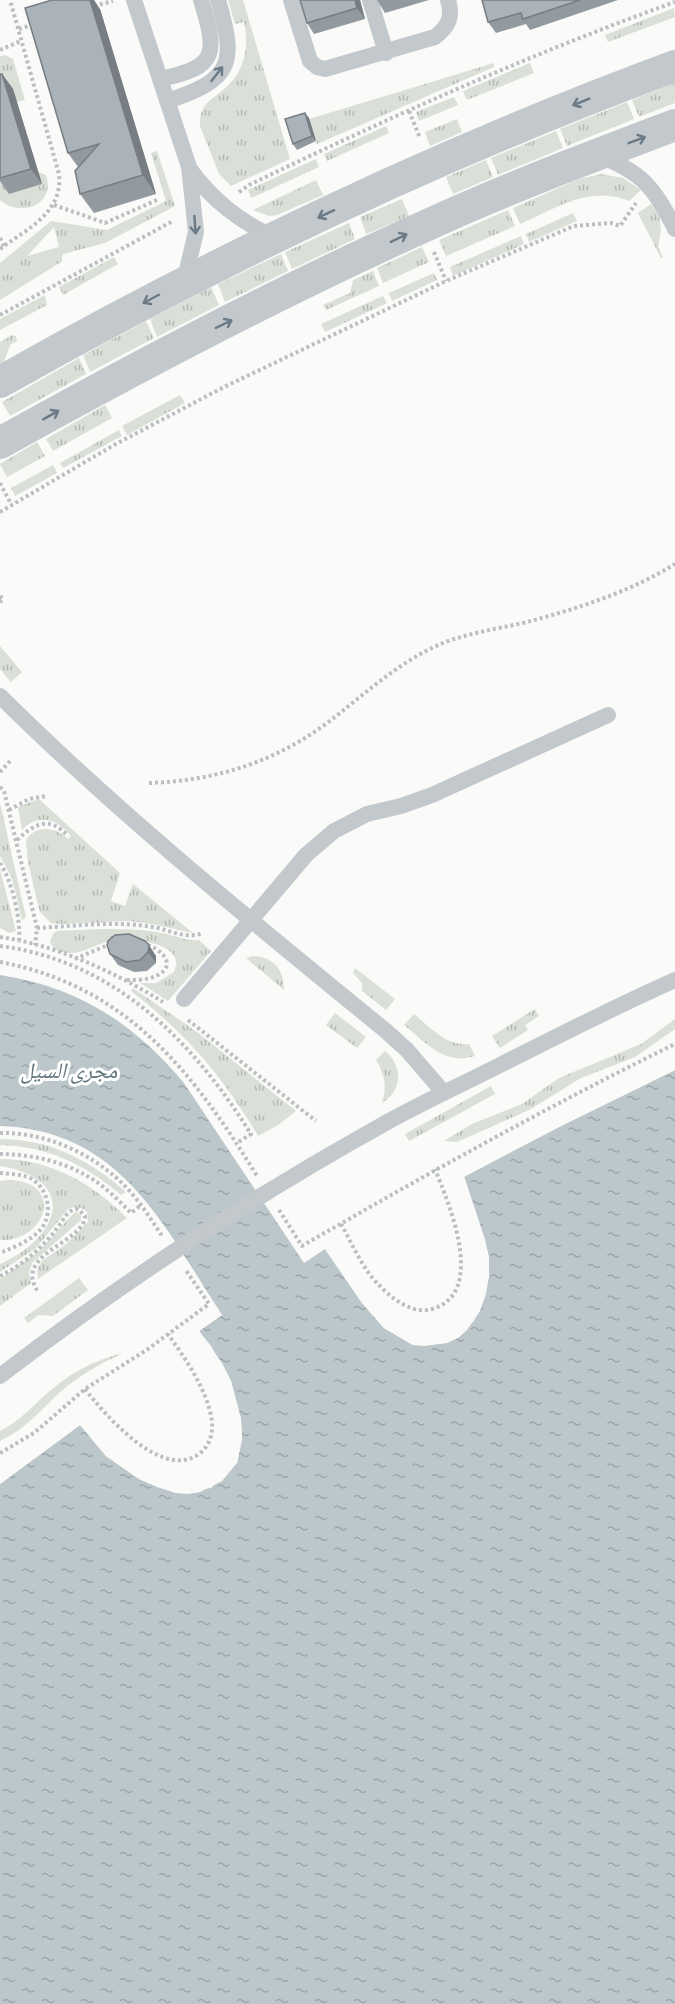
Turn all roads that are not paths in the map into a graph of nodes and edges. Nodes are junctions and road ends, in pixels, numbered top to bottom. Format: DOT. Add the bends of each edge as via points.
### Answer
graph roads {
  1 [pos="134,0"];
  2 [pos="201,0"];
  3 [pos="218,0"];
  4 [pos="291,0"];
  5 [pos="370,0"];
  6 [pos="448,0"];
  7 [pos="386,53"];
  8 [pos="675,66"];
  9 [pos="160,79"];
  10 [pos="167,101"];
  11 [pos="675,125"];
  12 [pos="596,155"];
  13 [pos="189,167"];
  14 [pos="675,229"];
  15 [pos="275,238"];
  16 [pos="184,282"];
  17 [pos="0,382"];
  18 [pos="0,443"];
  19 [pos="0,696"];
  20 [pos="608,715"];
  21 [pos="251,921"];
  22 [pos="675,980"];
  23 [pos="177,1003"];
  24 [pos="444,1093"];
  25 [pos="0,1377"];
  1 -- 9 [label="lane"];
  2 -- 9 [label="lane" via="212,38 206,58 190,71"];
  10 -- 3 [label="lane, one-way" via="210,84 224,67 228,35"];
  4 -- 7 [label="lane" via="308,56 317,67 330,68"];
  5 -- 7 [label="lane"];
  6 -- 7 [label="lane" via="451,11 443,31 427,41"];
  8 -- 15 [label="street, one-way" via="527,123"];
  9 -- 10 [label="lane"];
  10 -- 13 [label="lane"];
  12 -- 11 [label="street, one-way"];
  12 -- 14 [label="lane" via="616,162 650,186"];
  18 -- 12 [label="street, one-way" via="171,350 424,226"];
  13 -- 15 [label="lane" via="227,210"];
  13 -- 16 [label="lane, one-way" via="196,232"];
  15 -- 16 [label="street"];
  16 -- 17 [label="street, one-way"];
  19 -- 21 [label="lane" via="118,807"];
  20 -- 21 [label="lane" via="432,795 367,814 334,831 306,855"];
  21 -- 23 [label="lane"];
  21 -- 24 [label="lane" via="407,1050"];
  22 -- 24 [label="lane"];
  24 -- 25 [label="lane" via="268,1184"];
}
